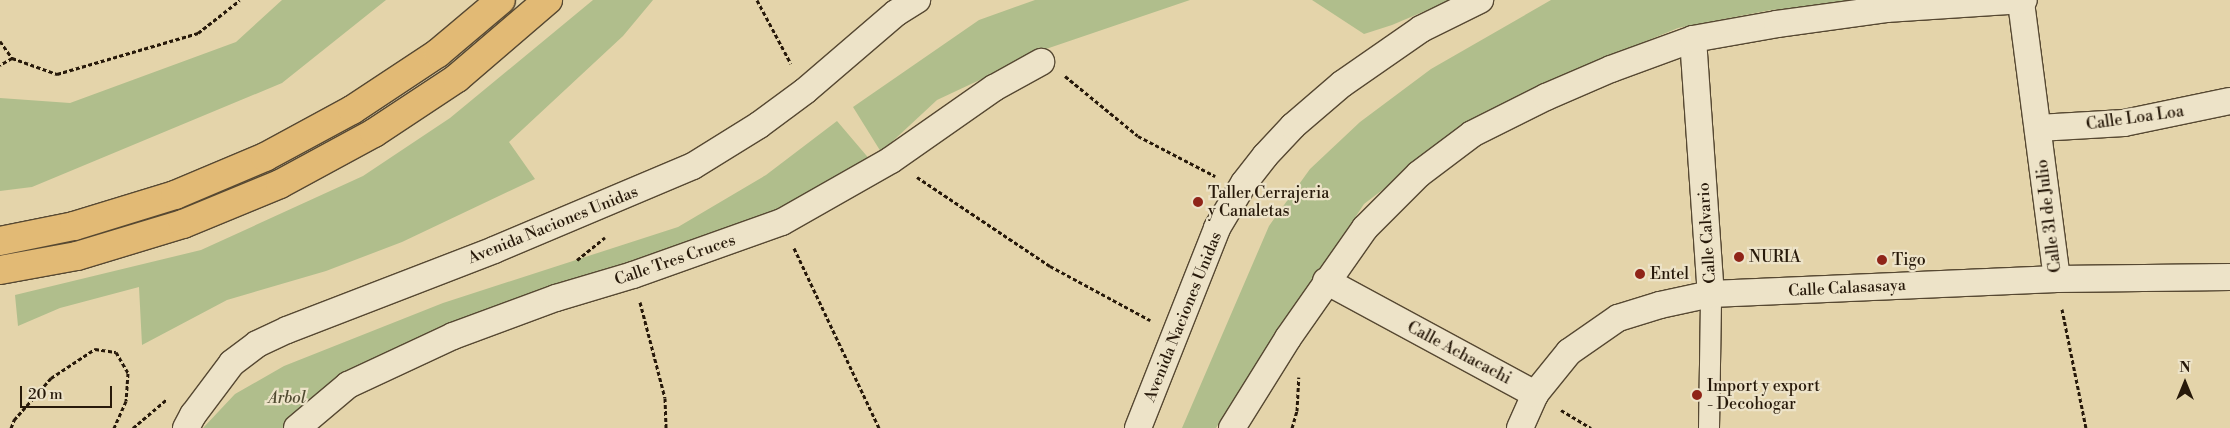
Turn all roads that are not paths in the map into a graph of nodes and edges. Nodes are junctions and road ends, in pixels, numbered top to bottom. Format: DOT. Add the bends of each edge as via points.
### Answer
graph roads {
  1 [pos="501,0"];
  2 [pos="548,0"];
  3 [pos="917,0"];
  4 [pos="1480,0"];
  5 [pos="2023,1"];
  6 [pos="1693,39"];
  7 [pos="1041,62"];
  8 [pos="2230,101"];
  9 [pos="2038,128"];
  10 [pos="0,241"];
  11 [pos="0,270"];
  12 [pos="2230,278"];
  13 [pos="2057,279"];
  14 [pos="1326,281"];
  15 [pos="1711,294"];
  16 [pos="1535,394"];
  17 [pos="186,428"];
  18 [pos="296,428"];
  19 [pos="1138,428"];
  20 [pos="1232,428"];
  21 [pos="1520,428"];
  22 [pos="1709,428"];
  1 -- 10 [label="highway" via="438,52 352,110 265,157 175,195 74,226"];
  2 -- 11 [label="highway" via="457,78 374,133 280,184 183,224 77,256"];
  3 -- 17 [label="street, Avenida Naciones Unidas" via="896,13 805,91 759,125 693,166 494,250 256,344 232,363"];
  4 -- 19 [label="street, Avenida Naciones Unidas" via="1421,29 1342,84 1293,126 1244,183 1217,228"];
  5 -- 6 [label="street" via="1886,10 1776,24"];
  5 -- 9 [label="street, Calle 31 de Julio"];
  6 -- 14 [label="street" via="1546,97 1472,134 1419,174 1365,228"];
  6 -- 15 [label="street, Calle Calvario"];
  7 -- 18 [label="street, Calle Tres Cruces" via="994,88 891,160 782,222 454,336 348,385"];
  8 -- 9 [label="street, Calle Loa Loa" via="2124,123"];
  9 -- 13 [label="street, Calle 31 de Julio"];
  12 -- 13 [label="street, Calle Calasasaya"];
  13 -- 15 [label="street, Calle Calasasaya"];
  14 -- 16 [label="street, Calle Achacachi"];
  14 -- 20 [label="street"];
  15 -- 16 [label="street, Calle Calasasaya" via="1618,318 1569,352"];
  15 -- 22 [label="street, Calle Calvario"];
  16 -- 21 [label="street, Calle Calasasaya"];
}
